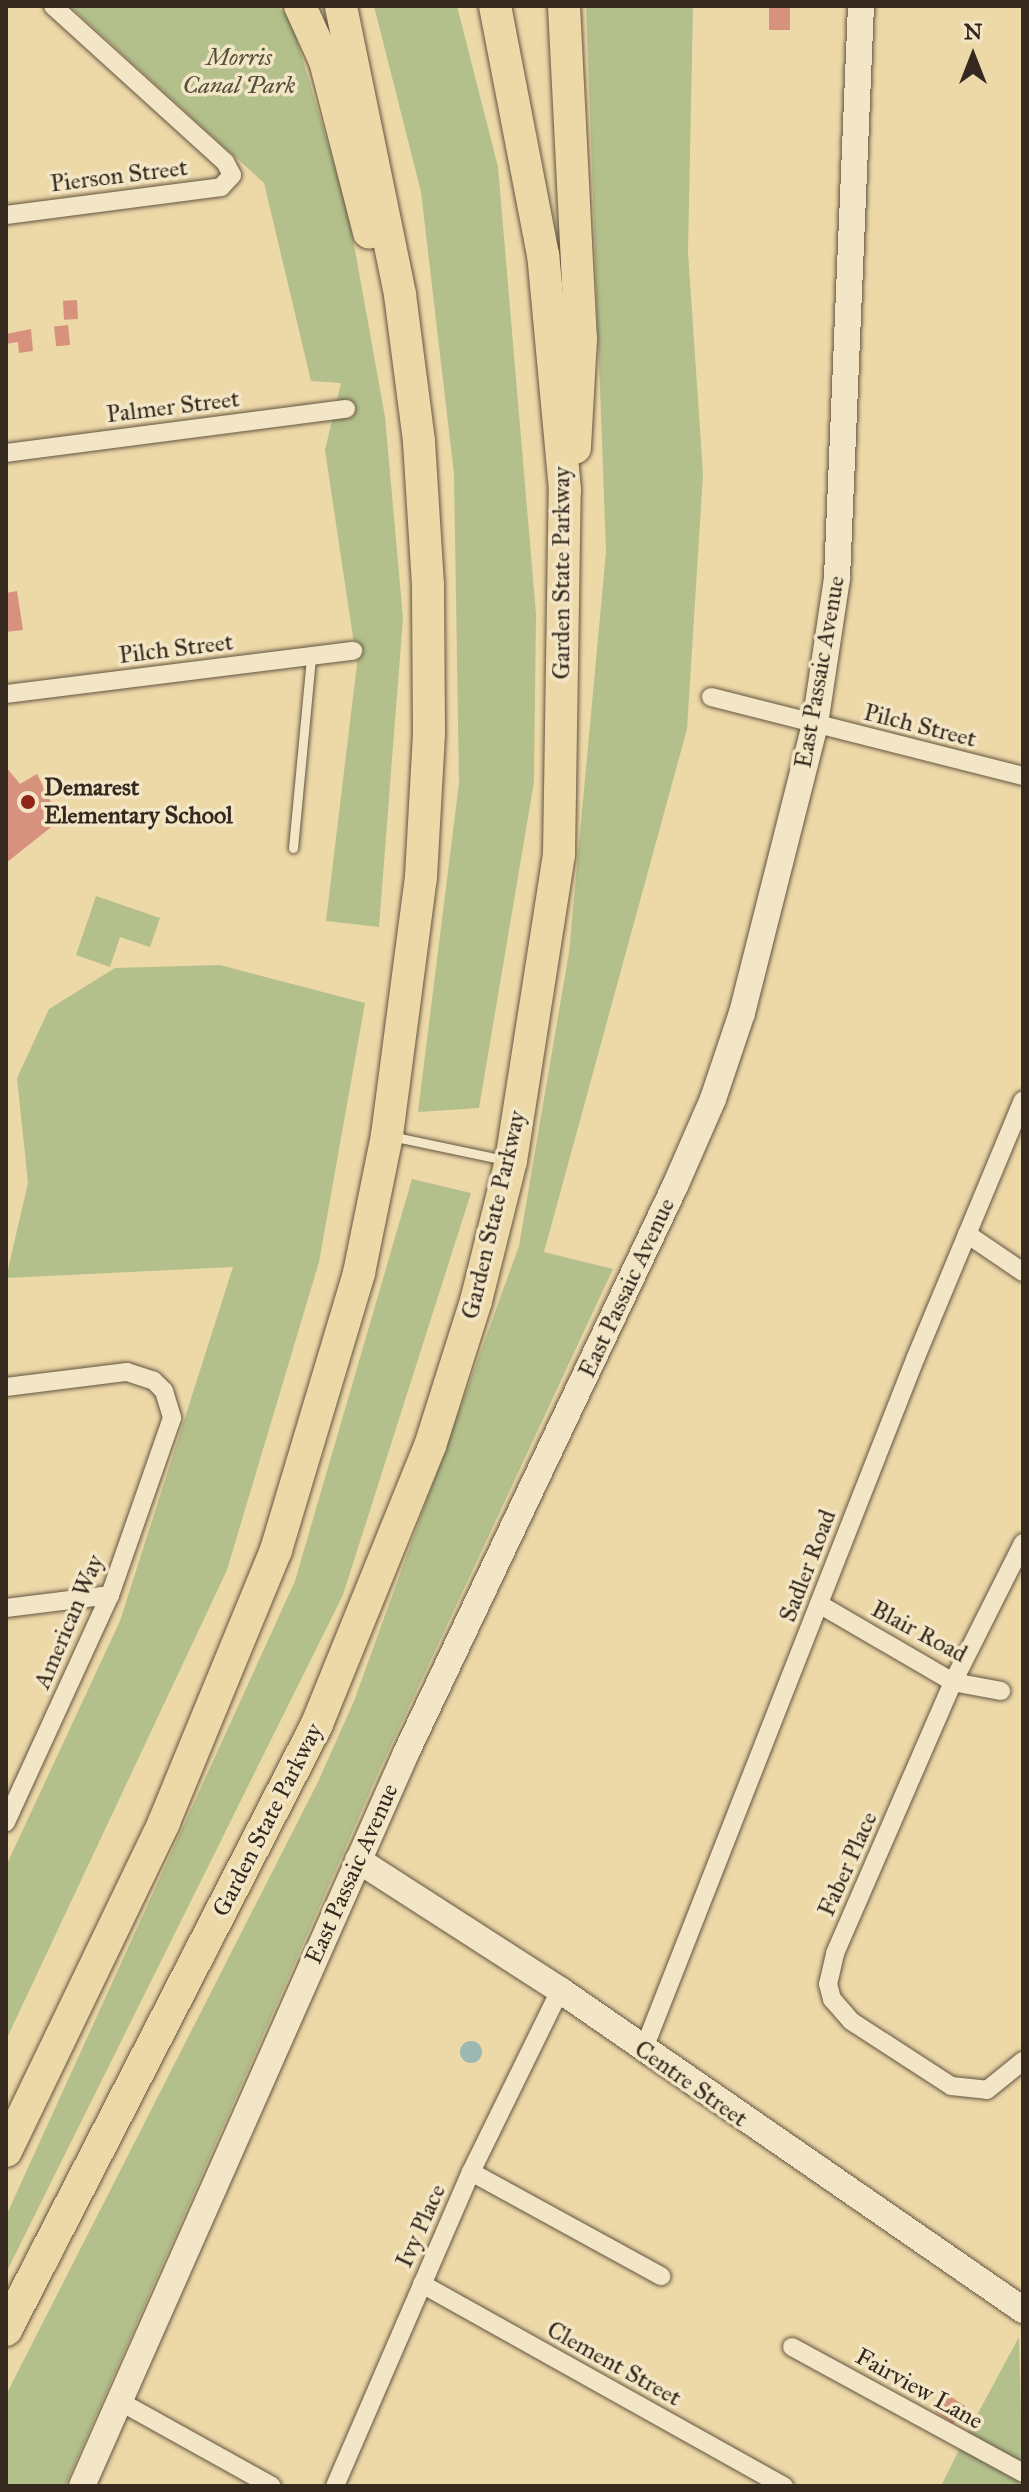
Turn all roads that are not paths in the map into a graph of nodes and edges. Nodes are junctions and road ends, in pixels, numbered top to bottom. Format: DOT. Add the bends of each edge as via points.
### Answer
graph roads {
  1 [pos="53,6"];
  2 [pos="300,6"];
  3 [pos="341,6"];
  4 [pos="495,6"];
  5 [pos="564,6"];
  6 [pos="861,6"];
  7 [pos="6,215"];
  8 [pos="346,409"];
  9 [pos="419,441"];
  10 [pos="6,453"];
  11 [pos="565,490"];
  12 [pos="353,651"];
  13 [pos="311,656"];
  14 [pos="6,694"];
  15 [pos="711,697"];
  16 [pos="815,724"];
  17 [pos="1023,776"];
  18 [pos="293,848"];
  19 [pos="1023,1100"];
  20 [pos="387,1135"];
  21 [pos="511,1161"];
  22 [pos="967,1234"];
  23 [pos="1023,1272"];
  24 [pos="6,1387"];
  25 [pos="1023,1543"];
  26 [pos="110,1595"];
  27 [pos="819,1604"];
  28 [pos="6,1608"];
  29 [pos="953,1682"];
  30 [pos="1001,1691"];
  31 [pos="6,1822"];
  32 [pos="358,1860"];
  33 [pos="560,1990"];
  34 [pos="643,2051"];
  35 [pos="1023,2061"];
  36 [pos="6,2151"];
  37 [pos="471,2172"];
  38 [pos="661,2276"];
  39 [pos="422,2284"];
  40 [pos="1023,2310"];
  41 [pos="6,2330"];
  42 [pos="792,2347"];
  43 [pos="119,2401"];
  44 [pos="1023,2473"];
  45 [pos="82,2486"];
  46 [pos="272,2486"];
  47 [pos="335,2486"];
  48 [pos="784,2486"];
  1 -- 7 [label="street, Pierson Street" via="225,162 232,175 221,187"];
  2 -- 9 [label="highway" via="325,61 341,117"];
  3 -- 9 [label="highway" via="382,191"];
  4 -- 11 [label="highway, Garden State Parkway" via="543,255"];
  5 -- 11 [label="highway" via="582,387 580,425"];
  6 -- 16 [label="main road, East Passaic Avenue" via="842,500 828,651"];
  8 -- 10 [label="street, Palmer Street"];
  9 -- 20 [label="highway" via="428,585 428,747 421,877"];
  11 -- 21 [label="highway, Garden State Parkway" via="559,855"];
  12 -- 13 [label="street, Pilch Street"];
  13 -- 14 [label="street, Pilch Street"];
  13 -- 18 [label="lane"];
  15 -- 16 [label="street, Pilch Street"];
  16 -- 17 [label="street, Pilch Street"];
  16 -- 32 [label="main road, East Passaic Avenue" via="766,926 713,1099"];
  19 -- 22 [label="street, Sadler Road"];
  20 -- 21 [label="lane"];
  20 -- 36 [label="highway" via="359,1273 276,1550 164,1822"];
  21 -- 41 [label="highway, Garden State Parkway" via="476,1301 430,1446 317,1724"];
  22 -- 23 [label="street"];
  22 -- 27 [label="street, Sadler Road"];
  24 -- 26 [label="street, American Way" via="141,1374 154,1381 170,1404 167,1437"];
  25 -- 29 [label="street, Faber Place"];
  26 -- 28 [label="street"];
  26 -- 31 [label="street, American Way"];
  27 -- 29 [label="street, Blair Road"];
  27 -- 34 [label="street, Sadler Road"];
  29 -- 30 [label="street, Blair Road"];
  29 -- 35 [label="street, Faber Place" via="835,1954 828,1984 832,1999 851,2021 951,2086 987,2090"];
  32 -- 33 [label="main road, Centre Street"];
  32 -- 43 [label="main road, East Passaic Avenue"];
  33 -- 34 [label="main road, Centre Street"];
  33 -- 37 [label="street, Ivy Place"];
  34 -- 40 [label="main road, Centre Street"];
  37 -- 38 [label="street"];
  37 -- 39 [label="street, Ivy Place"];
  39 -- 47 [label="street, Ivy Place"];
  39 -- 48 [label="street, Clement Street"];
  42 -- 44 [label="street, Fairview Lane"];
  43 -- 45 [label="main road, East Passaic Avenue"];
  43 -- 46 [label="street"];
}
